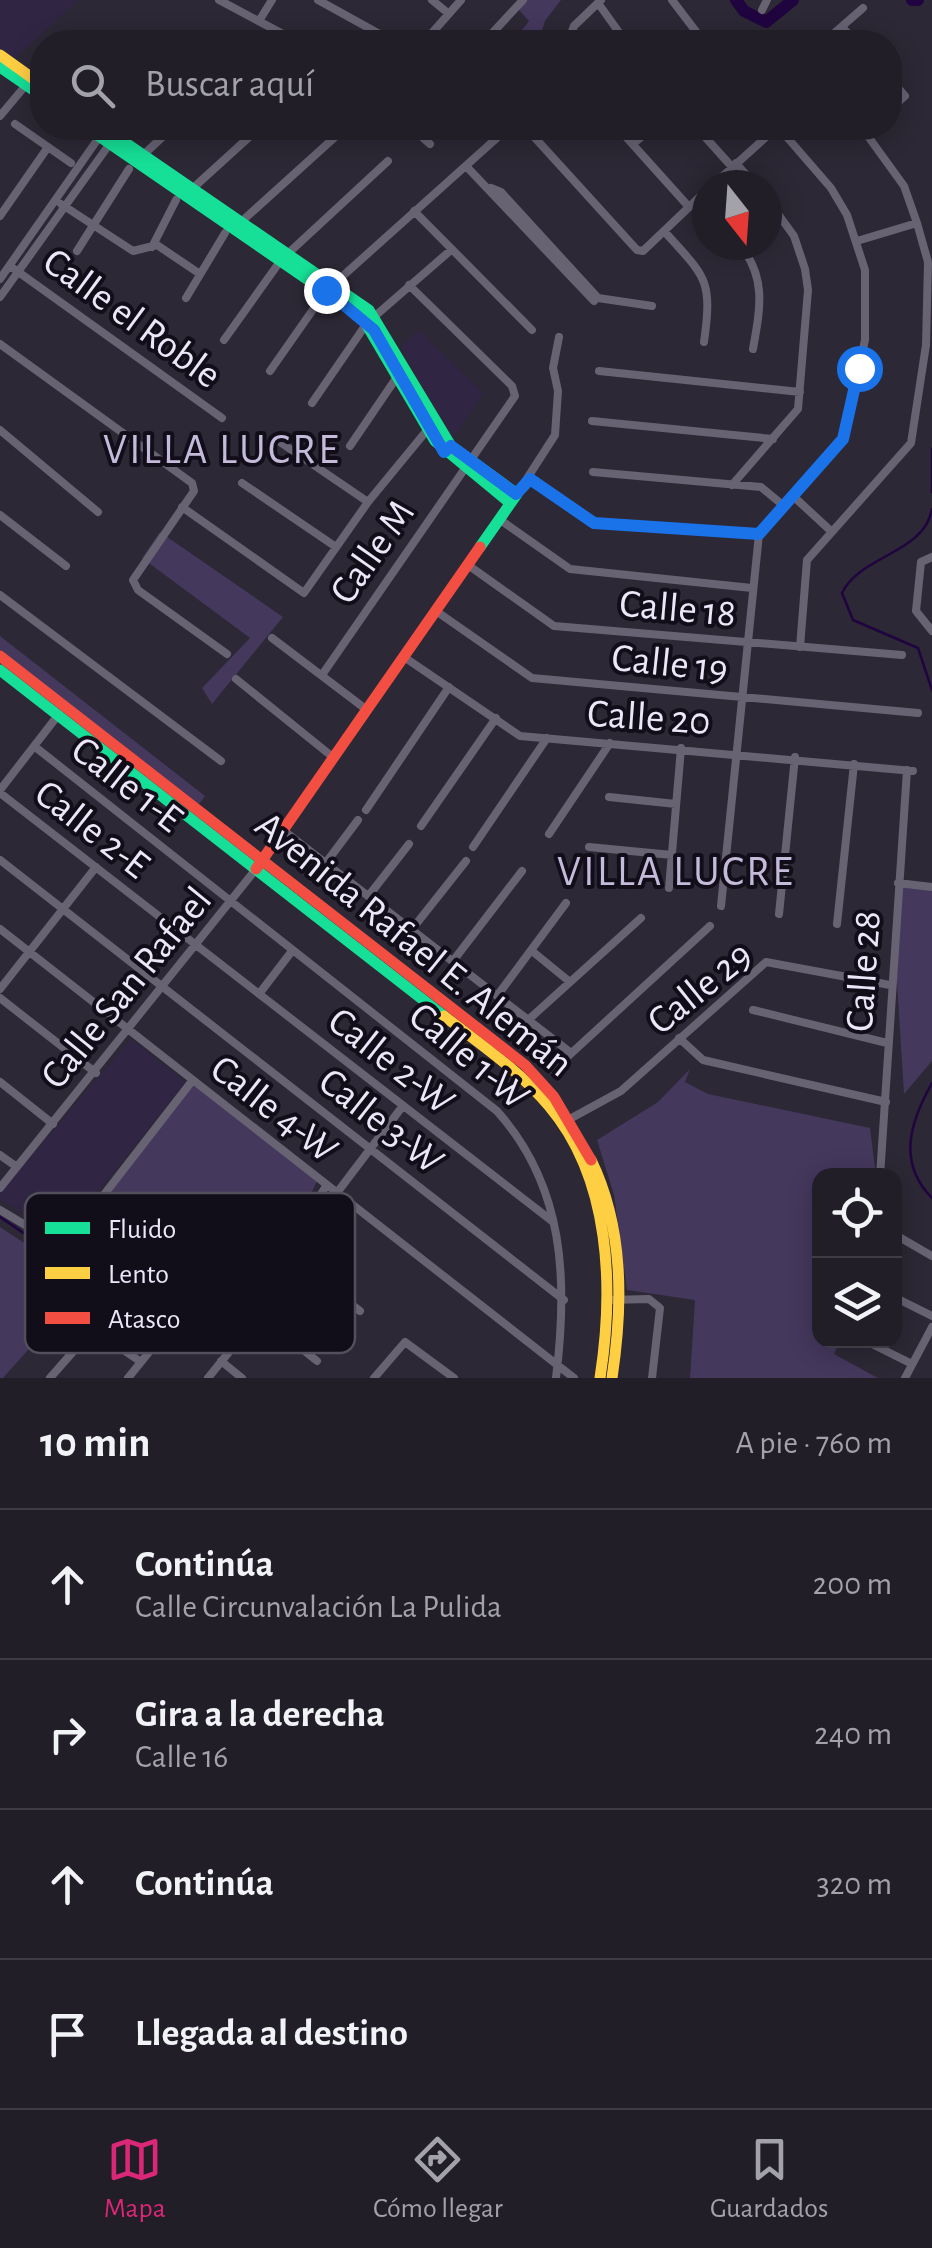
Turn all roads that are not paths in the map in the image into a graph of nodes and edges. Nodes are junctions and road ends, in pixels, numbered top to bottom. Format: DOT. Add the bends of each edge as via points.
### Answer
graph roads {
  1 [pos="219,0"];
  2 [pos="272,0"];
  3 [pos="318,0"];
  4 [pos="432,0"];
  5 [pos="461,0"];
  6 [pos="523,0"];
  7 [pos="672,0"];
  8 [pos="767,0"];
  9 [pos="600,2"];
  10 [pos="863,8"];
  11 [pos="762,10"];
  12 [pos="449,14"];
  13 [pos="260,21"];
  14 [pos="842,26"];
  15 [pos="276,30"];
  16 [pos="372,30"];
  17 [pos="435,30"];
  18 [pos="495,30"];
  19 [pos="572,30"];
  20 [pos="618,30"];
  21 [pos="695,30"];
  22 [pos="838,30"];
  23 [pos="846,30"];
  24 [pos="0,55"];
  25 [pos="0,67"];
  26 [pos="30,80"];
  27 [pos="30,81"];
  28 [pos="30,85"];
  29 [pos="0,116"];
  30 [pos="14,124"];
  31 [pos="30,135"];
  32 [pos="38,140"];
  33 [pos="103,140"];
  34 [pos="114,140"];
  35 [pos="159,140"];
  36 [pos="246,140"];
  37 [pos="332,140"];
  38 [pos="426,140"];
  39 [pos="495,140"];
  40 [pos="537,140"];
  41 [pos="628,140"];
  42 [pos="637,140"];
  43 [pos="709,140"];
  44 [pos="764,140"];
  45 [pos="789,140"];
  46 [pos="873,140"];
  47 [pos="430,144"];
  48 [pos="632,144"];
  49 [pos="48,147"];
  50 [pos="388,160"];
  51 [pos="137,161"];
  52 [pos="70,163"];
  53 [pos="734,165"];
  54 [pos="466,166"];
  55 [pos="729,170"];
  56 [pos="739,170"];
  57 [pos="185,194"];
  58 [pos="61,203"];
  59 [pos="692,205"];
  60 [pos="689,207"];
  61 [pos="414,211"];
  62 [pos="0,216"];
  63 [pos="782,220"];
  64 [pos="918,223"];
  65 [pos="94,226"];
  66 [pos="234,228"];
  67 [pos="664,231"];
  68 [pos="857,240"];
  69 [pos="152,246"];
  70 [pos="451,250"];
  71 [pos="77,251"];
  72 [pos="284,256"];
  73 [pos="752,260"];
  74 [pos="930,262"];
  75 [pos="10,266"];
  76 [pos="18,272"];
  77 [pos="200,274"];
  78 [pos="0,279"];
  79 [pos="409,286"];
  80 [pos="330,287"];
  81 [pos="0,298"];
  82 [pos="186,298"];
  83 [pos="652,306"];
  84 [pos="371,320"];
  85 [pos="532,330"];
  86 [pos="560,337"];
  87 [pos="224,340"];
  88 [pos="704,342"];
  89 [pos="0,344"];
  90 [pos="753,349"];
  91 [pos="270,371"];
  92 [pos="401,371"];
  93 [pos="599,371"];
  94 [pos="800,392"];
  95 [pos="312,403"];
  96 [pos="222,418"];
  97 [pos="592,420"];
  98 [pos="431,426"];
  99 [pos="0,430"];
  100 [pos="773,439"];
  101 [pos="277,440"];
  102 [pos="350,446"];
  103 [pos="467,466"];
  104 [pos="593,472"];
  105 [pos="530,479"];
  106 [pos="242,483"];
  107 [pos="732,485"];
  108 [pos="793,496"];
  109 [pos="514,498"];
  110 [pos="368,502"];
  111 [pos="784,506"];
  112 [pos="182,507"];
  113 [pos="98,512"];
  114 [pos="0,515"];
  115 [pos="499,519"];
  116 [pos="832,532"];
  117 [pos="759,534"];
  118 [pos="336,547"];
  119 [pos="932,557"];
  120 [pos="468,564"];
  121 [pos="66,566"];
  122 [pos="752,588"];
  123 [pos="0,596"];
  124 [pos="436,611"];
  125 [pos="932,631"];
  126 [pos="272,638"];
  127 [pos="747,643"];
  128 [pos="800,647"];
  129 [pos="227,654"];
  130 [pos="902,655"];
  131 [pos="0,656"];
  132 [pos="404,657"];
  133 [pos="0,670"];
  134 [pos="322,675"];
  135 [pos="236,679"];
  136 [pos="449,686"];
  137 [pos="743,700"];
  138 [pos="367,710"];
  139 [pos="58,714"];
  140 [pos="918,714"];
  141 [pos="496,718"];
  142 [pos="547,738"];
  143 [pos="610,743"];
  144 [pos="34,746"];
  145 [pos="681,748"];
  146 [pos="738,752"];
  147 [pos="334,758"];
  148 [pos="795,758"];
  149 [pos="221,761"];
  150 [pos="854,764"];
  151 [pos="910,770"];
  152 [pos="0,792"];
  153 [pos="609,797"];
  154 [pos="676,804"];
  155 [pos="366,810"];
  156 [pos="358,820"];
  157 [pos="420,826"];
  158 [pos="286,828"];
  159 [pos="549,834"];
  160 [pos="409,844"];
  161 [pos="473,847"];
  162 [pos="589,847"];
  163 [pos="672,855"];
  164 [pos="0,860"];
  165 [pos="328,860"];
  166 [pos="466,861"];
  167 [pos="260,865"];
  168 [pos="96,867"];
  169 [pos="522,871"];
  170 [pos="898,884"];
  171 [pos="932,887"];
  172 [pos="670,888"];
  173 [pos="370,894"];
  174 [pos="232,903"];
  175 [pos="566,903"];
  176 [pos="721,906"];
  177 [pos="62,909"];
  178 [pos="779,914"];
  179 [pos="640,918"];
  180 [pos="838,924"];
  181 [pos="710,926"];
  182 [pos="413,928"];
  183 [pos="0,930"];
  184 [pos="197,946"];
  185 [pos="292,951"];
  186 [pos="532,951"];
  187 [pos="28,952"];
  188 [pos="453,961"];
  189 [pos="570,982"];
  190 [pos="890,985"];
  191 [pos="0,989"];
  192 [pos="162,989"];
  193 [pos="258,994"];
  194 [pos="496,996"];
  195 [pos="0,998"];
  196 [pos="753,1010"];
  197 [pos="527,1021"];
  198 [pos="130,1031"];
  199 [pos="680,1038"];
  200 [pos="886,1042"];
  201 [pos="571,1054"];
  202 [pos="553,1070"];
  203 [pos="96,1073"];
  204 [pos="192,1081"];
  205 [pos="0,1082"];
  206 [pos="886,1102"];
  207 [pos="402,1107"];
  208 [pos="568,1120"];
  209 [pos="53,1124"];
  210 [pos="370,1149"];
  211 [pos="0,1154"];
  212 [pos="16,1168"];
  213 [pos="881,1168"];
  214 [pos="323,1183"];
  215 [pos="0,1188"];
  216 [pos="105,1193"];
  217 [pos="318,1193"];
  218 [pos="335,1193"];
  219 [pos="337,1193"];
  220 [pos="355,1209"];
  221 [pos="0,1210"];
  222 [pos="552,1221"];
  223 [pos="25,1225"];
  224 [pos="902,1239"];
  225 [pos="932,1256"];
  226 [pos="564,1300"];
  227 [pos="615,1300"];
  228 [pos="902,1300"];
  229 [pos="355,1307"];
  230 [pos="360,1311"];
  231 [pos="932,1316"];
  232 [pos="932,1328"];
  233 [pos="880,1348"];
  234 [pos="72,1353"];
  235 [pos="128,1353"];
  236 [pos="148,1353"];
  237 [pos="228,1353"];
  238 [pos="308,1353"];
  239 [pos="221,1361"];
  240 [pos="318,1361"];
  241 [pos="141,1362"];
  242 [pos="912,1364"];
  243 [pos="558,1366"];
  244 [pos="50,1378"];
  245 [pos="128,1378"];
  246 [pos="208,1378"];
  247 [pos="242,1378"];
  248 [pos="374,1378"];
  249 [pos="454,1378"];
  250 [pos="556,1378"];
  251 [pos="574,1378"];
  252 [pos="600,1378"];
  253 [pos="612,1378"];
  254 [pos="652,1378"];
  255 [pos="905,1378"];
  1 -- 13 [label="street"];
  2 -- 13 [label="street"];
  3 -- 16 [label="street"];
  4 -- 12 [label="street"];
  5 -- 12 [label="street"];
  6 -- 18 [label="street"];
  7 -- 21 [label="street"];
  8 -- 11 [label="street"];
  9 -- 19 [label="street"];
  9 -- 20 [label="street"];
  10 -- 14 [label="street"];
  12 -- 17 [label="street"];
  13 -- 15 [label="street"];
  14 -- 22 [label="street"];
  14 -- 23 [label="street"];
  24 -- 26 [label="main road"];
  25 -- 27 [label="main road"];
  28 -- 29 [label="street"];
  30 -- 31 [label="street"];
  32 -- 49 [label="street"];
  33 -- 58 [label="street"];
  34 -- 51 [label="main road"];
  35 -- 51 [label="street"];
  36 -- 57 [label="street"];
  37 -- 66 [label="street"];
  38 -- 47 [label="street"];
  39 -- 54 [label="street"];
  40 -- 67 [label="street" via="642,251"];
  41 -- 48 [label="street"];
  42 -- 48 [label="street"];
  43 -- 53 [label="street"];
  44 -- 53 [label="street"];
  45 -- 68 [label="street" via="831,188"];
  46 -- 64 [label="street" via="904,186"];
  48 -- 60 [label="street"];
  49 -- 52 [label="street"];
  49 -- 62 [label="street"];
  50 -- 72 [label="street"];
  51 -- 57 [label="main road"];
  51 -- 65 [label="street"];
  53 -- 55 [label="street"];
  53 -- 56 [label="street"];
  54 -- 61 [label="street"];
  54 -- 83 [label="street" via="598,298"];
  57 -- 66 [label="main road"];
  57 -- 69 [label="street"];
  58 -- 65 [label="street"];
  58 -- 75 [label="street"];
  58 -- 76 [label="street"];
  59 -- 60 [label="street"];
  60 -- 67 [label="street"];
  61 -- 70 [label="street"];
  61 -- 80 [label="street"];
  63 -- 94 [label="street" via="805,270"];
  64 -- 68 [label="street"];
  64 -- 74 [label="street"];
  65 -- 69 [label="street" via="133,252"];
  65 -- 71 [label="street"];
  66 -- 72 [label="main road"];
  66 -- 77 [label="street"];
  67 -- 88 [label="street" via="706,283"];
  68 -- 108 [label="street" via="868,307 843,439"];
  69 -- 77 [label="street"];
  70 -- 79 [label="street"];
  70 -- 85 [label="street"];
  72 -- 80 [label="main road"];
  72 -- 87 [label="street"];
  73 -- 90 [label="street" via="759,282"];
  74 -- 116 [label="street" via="911,443"];
  75 -- 76 [label="street, Calle el Roble"];
  75 -- 78 [label="street"];
  76 -- 81 [label="street"];
  76 -- 96 [label="street, Calle el Roble"];
  77 -- 82 [label="street"];
  79 -- 84 [label="street"];
  79 -- 103 [label="street, Calle M" via="514,391"];
  80 -- 84 [label="main road"];
  80 -- 91 [label="street"];
  84 -- 92 [label="main road"];
  84 -- 95 [label="street"];
  86 -- 105 [label="street" via="553,368 558,422"];
  89 -- 112 [label="street" via="192,483 194,492"];
  92 -- 98 [label="main road"];
  92 -- 102 [label="street"];
  93 -- 94 [label="street"];
  94 -- 100 [label="street" via="798,410"];
  97 -- 100 [label="street"];
  98 -- 103 [label="main road"];
  98 -- 110 [label="street"];
  99 -- 113 [label="street"];
  100 -- 107 [label="street"];
  101 -- 110 [label="street"];
  103 -- 109 [label="main road"];
  103 -- 134 [label="street, Calle M"];
  104 -- 107 [label="street"];
  105 -- 109 [label="street"];
  105 -- 117 [label="street" via="594,523"];
  106 -- 118 [label="street"];
  107 -- 111 [label="street" via="761,487"];
  108 -- 111 [label="street"];
  108 -- 116 [label="street"];
  109 -- 115 [label="main road"];
  110 -- 118 [label="street"];
  111 -- 117 [label="street"];
  112 -- 118 [label="street" via="304,593"];
  112 -- 129 [label="street" via="133,580"];
  114 -- 121 [label="street"];
  115 -- 120 [label="main road"];
  115 -- 122 [label="street" via="570,570"];
  116 -- 128 [label="street" via="806,560"];
  117 -- 122 [label="street"];
  119 -- 125 [label="street" via="921,562 916,611"];
  120 -- 124 [label="main road"];
  120 -- 127 [label="street, Calle 18" via="554,626"];
  122 -- 127 [label="street"];
  123 -- 149 [label="street"];
  124 -- 132 [label="main road"];
  124 -- 137 [label="street, Calle 19" via="532,678"];
  126 -- 134 [label="street"];
  127 -- 128 [label="street, Calle 18"];
  127 -- 137 [label="street"];
  128 -- 130 [label="street, Calle 18"];
  131 -- 167 [label="main road, Avenida Rafael E. Alemán"];
  132 -- 136 [label="street, Calle 20"];
  132 -- 138 [label="main road"];
  133 -- 139 [label="main road, Avenida Rafael E. Alemán"];
  134 -- 138 [label="street"];
  135 -- 147 [label="street"];
  136 -- 141 [label="street, Calle 20"];
  136 -- 155 [label="street"];
  137 -- 140 [label="street, Calle 19"];
  137 -- 146 [label="street"];
  138 -- 147 [label="main road"];
  139 -- 144 [label="street"];
  139 -- 167 [label="main road, Avenida Rafael E. Alemán"];
  141 -- 142 [label="street, Calle 20" via="520,736"];
  141 -- 157 [label="street"];
  142 -- 143 [label="street, Calle 20"];
  142 -- 161 [label="street"];
  143 -- 145 [label="street, Calle 20"];
  143 -- 159 [label="street"];
  144 -- 152 [label="street"];
  144 -- 174 [label="street, Calle 1-E"];
  145 -- 146 [label="street, Calle 20"];
  145 -- 154 [label="street"];
  146 -- 148 [label="street, Calle 20"];
  146 -- 176 [label="street"];
  147 -- 158 [label="main road"];
  148 -- 150 [label="street, Calle 20"];
  148 -- 178 [label="street"];
  150 -- 151 [label="street, Calle 20"];
  150 -- 180 [label="street"];
  151 -- 170 [label="street, Calle 28"];
  152 -- 168 [label="street, Calle 2-E"];
  153 -- 154 [label="street"];
  154 -- 163 [label="street"];
  156 -- 165 [label="street"];
  158 -- 165 [label="street"];
  158 -- 167 [label="main road"];
  160 -- 173 [label="street"];
  162 -- 163 [label="street"];
  163 -- 172 [label="street"];
  164 -- 177 [label="street, Calle 3-W"];
  165 -- 173 [label="street"];
  166 -- 182 [label="street"];
  167 -- 174 [label="street, Calle San Rafael"];
  167 -- 208 [label="main road, Avenida Rafael E. Alemán" via="525,1064"];
  168 -- 177 [label="street"];
  168 -- 184 [label="street, Calle 2-E"];
  169 -- 188 [label="street"];
  170 -- 171 [label="street"];
  170 -- 190 [label="street, Calle 28"];
  173 -- 182 [label="street"];
  174 -- 184 [label="street, Calle San Rafael"];
  174 -- 185 [label="street, Calle 1-W"];
  175 -- 186 [label="street"];
  177 -- 187 [label="street"];
  177 -- 192 [label="street, Calle 3-W"];
  179 -- 189 [label="street"];
  181 -- 201 [label="street"];
  182 -- 188 [label="street"];
  183 -- 187 [label="street, Calle 4-W"];
  184 -- 192 [label="street, Calle San Rafael"];
  184 -- 193 [label="street, Calle 2-W"];
  185 -- 193 [label="street"];
  185 -- 222 [label="street, Calle 1-W" via="498,1111 526,1144"];
  186 -- 189 [label="street"];
  186 -- 194 [label="street"];
  187 -- 191 [label="street"];
  187 -- 198 [label="street, Calle 4-W"];
  188 -- 194 [label="street"];
  189 -- 197 [label="street"];
  190 -- 199 [label="street, Calle 29" via="766,962"];
  190 -- 200 [label="street, Calle 28"];
  192 -- 198 [label="street, Calle San Rafael"];
  192 -- 210 [label="street, Calle 3-W"];
  193 -- 207 [label="street, Calle 2-W"];
  194 -- 197 [label="street"];
  195 -- 203 [label="street"];
  196 -- 200 [label="street"];
  197 -- 201 [label="street"];
  198 -- 203 [label="street, Calle San Rafael"];
  198 -- 204 [label="street, Calle 4-W"];
  199 -- 206 [label="street" via="703,1060"];
  199 -- 208 [label="street, Calle 29" via="621,1092"];
  200 -- 206 [label="street, Calle 28"];
  201 -- 202 [label="street"];
  203 -- 209 [label="street, Calle San Rafael"];
  204 -- 214 [label="street, Calle 4-W"];
  204 -- 216 [label="street"];
  205 -- 209 [label="street"];
  206 -- 213 [label="street, Calle 28"];
  207 -- 210 [label="street"];
  207 -- 222 [label="street, Calle 2-W"];
  208 -- 227 [label="main road, Avenida Rafael E. Alemán"];
  209 -- 212 [label="street, Calle San Rafael"];
  210 -- 219 [label="street"];
  210 -- 226 [label="street, Calle 3-W"];
  211 -- 212 [label="street"];
  212 -- 215 [label="street, Calle San Rafael"];
  214 -- 217 [label="street"];
  214 -- 218 [label="street, Calle 4-W"];
  220 -- 243 [label="street, Calle 4-W"];
  221 -- 223 [label="street"];
  222 -- 226 [label="street, Calle 1-W"];
  224 -- 225 [label="street"];
  226 -- 243 [label="street, Calle 1-W"];
  227 -- 252 [label="main road, Avenida Rafael E. Alemán"];
  227 -- 253 [label="main road, Avenida Rafael E. Alemán"];
  227 -- 254 [label="street" via="649,1299 660,1308"];
  228 -- 231 [label="street"];
  229 -- 230 [label="street"];
  232 -- 242 [label="street"];
  233 -- 242 [label="street"];
  234 -- 244 [label="street"];
  235 -- 241 [label="street"];
  236 -- 241 [label="street"];
  237 -- 239 [label="street"];
  238 -- 240 [label="street"];
  239 -- 246 [label="street"];
  239 -- 247 [label="street"];
  241 -- 245 [label="street"];
  242 -- 255 [label="street"];
  243 -- 250 [label="street, Calle 1-W"];
  243 -- 251 [label="street, Calle 4-W"];
  248 -- 249 [label="street" via="405,1342"];
}
